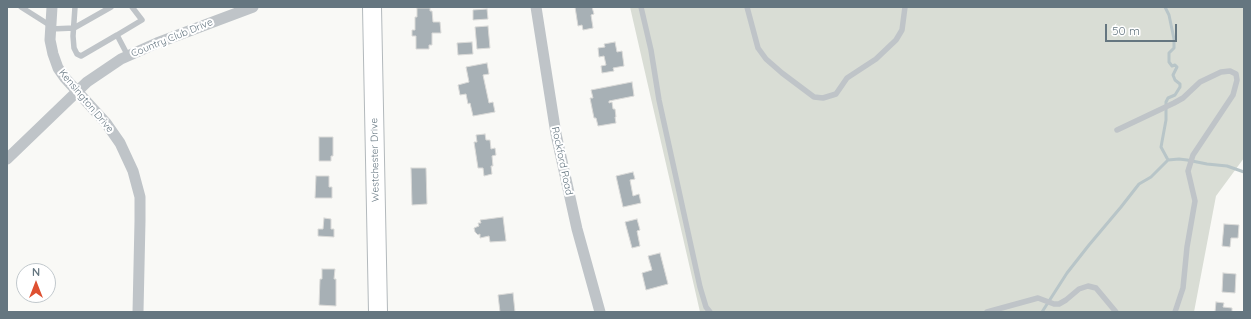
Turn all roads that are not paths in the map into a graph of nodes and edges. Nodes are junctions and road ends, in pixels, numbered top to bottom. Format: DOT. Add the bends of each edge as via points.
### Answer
graph roads {
  1 [pos="21,7"];
  2 [pos="52,7"];
  3 [pos="75,7"];
  4 [pos="111,7"];
  5 [pos="132,7"];
  6 [pos="253,7"];
  7 [pos="372,7"];
  8 [pos="536,7"];
  9 [pos="641,7"];
  10 [pos="747,7"];
  11 [pos="905,7"];
  12 [pos="51,27"];
  13 [pos="74,28"];
  14 [pos="117,35"];
  15 [pos="128,56"];
  16 [pos="77,92"];
  17 [pos="1117,130"];
  18 [pos="7,158"];
  19 [pos="138,312"];
  20 [pos="378,312"];
  21 [pos="600,312"];
  22 [pos="710,312"];
  23 [pos="987,312"];
  24 [pos="1116,312"];
  25 [pos="1175,312"];
  1 -- 12 [label="lane"];
  2 -- 12 [label="street, Kensington Drive"];
  3 -- 13 [label="lane"];
  4 -- 13 [label="lane"];
  5 -- 14 [label="lane" via="142,20"];
  6 -- 15 [label="street, Country Club Drive"];
  7 -- 20 [label="main road, Westchester Drive"];
  8 -- 21 [label="street, Rockford Road" via="556,134 577,229"];
  9 -- 22 [label="lane" via="700,287"];
  10 -- 11 [label="lane" via="758,48 766,59 814,97 823,98 836,94 847,78 876,59 896,40 902,30"];
  12 -- 13 [label="lane"];
  12 -- 16 [label="street, Kensington Drive" via="50,40 58,68"];
  13 -- 14 [label="lane" via="74,48 80,56"];
  14 -- 15 [label="lane"];
  15 -- 16 [label="street, Country Club Drive" via="87,82"];
  16 -- 18 [label="street, Country Club Drive"];
  16 -- 19 [label="street, Kensington Drive" via="110,128 133,171 140,197"];
  17 -- 25 [label="lane" via="1174,103 1200,82 1221,72 1230,70 1236,74 1233,95 1193,155 1189,167 1188,176 1195,201 1183,288"];
  23 -- 24 [label="lane" via="1038,298 1059,304 1079,289 1088,286 1096,288"];
}
